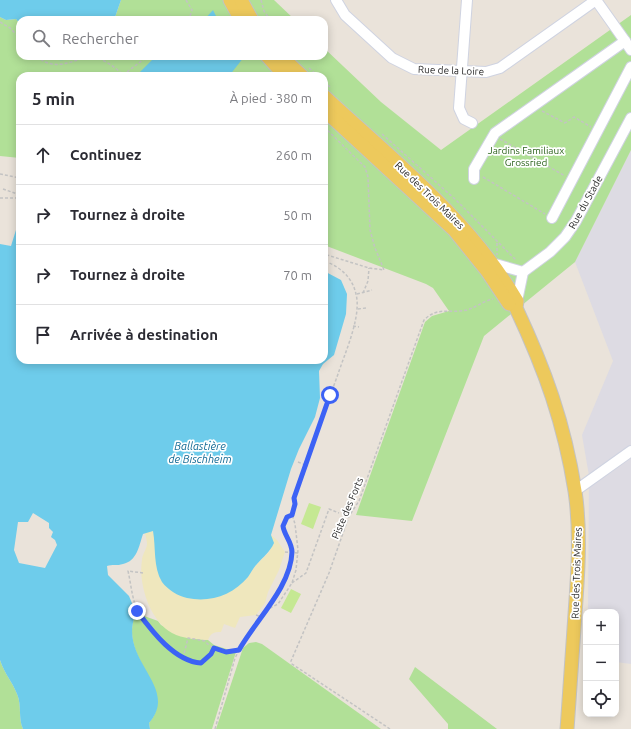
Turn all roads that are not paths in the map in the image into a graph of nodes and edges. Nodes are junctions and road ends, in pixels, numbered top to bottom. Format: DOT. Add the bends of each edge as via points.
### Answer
graph roads {
  1 [pos="230,0"];
  2 [pos="241,0"];
  3 [pos="336,0"];
  4 [pos="467,0"];
  5 [pos="596,0"];
  6 [pos="239,16"];
  7 [pos="250,16"];
  8 [pos="628,45"];
  9 [pos="271,60"];
  10 [pos="285,60"];
  11 [pos="631,67"];
  12 [pos="281,72"];
  13 [pos="298,72"];
  14 [pos="462,72"];
  15 [pos="328,100"];
  16 [pos="328,114"];
  17 [pos="631,118"];
  18 [pos="472,124"];
  19 [pos="474,175"];
  20 [pos="552,218"];
  21 [pos="494,261"];
  22 [pos="521,272"];
  23 [pos="501,288"];
  24 [pos="516,304"];
  25 [pos="631,451"];
  26 [pos="575,491"];
  27 [pos="567,729"];
  1 -- 6 [label="main road"];
  2 -- 7 [label="main road"];
  3 -- 14 [label="street, Rue de la Loire" via="345,15 392,58 414,69"];
  4 -- 14 [label="street"];
  5 -- 8 [label="street"];
  5 -- 14 [label="street, Rue de la Loire" via="500,68 486,72"];
  8 -- 19 [label="street" via="535,104 493,135 474,169"];
  9 -- 12 [label="main road"];
  10 -- 13 [label="main road"];
  11 -- 20 [label="street"];
  14 -- 18 [label="street" via="459,108 464,119"];
  15 -- 21 [label="main road, Rue des Trois Maires" via="429,193"];
  16 -- 23 [label="main road, Rue des Trois Maires" via="454,230"];
  17 -- 22 [label="street, Rue du Stade" via="565,237 550,252"];
  21 -- 22 [label="street"];
  21 -- 23 [label="main road, Rue des Trois Maires"];
  22 -- 23 [label="street, Rue du Stade"];
  22 -- 24 [label="street"];
  23 -- 24 [label="main road, Rue des Trois Maires" via="510,305"];
  24 -- 26 [label="main road, Rue des Trois Maires" via="551,389"];
  25 -- 26 [label="street"];
  26 -- 27 [label="main road, Rue des Trois Maires" via="578,558"];
}
